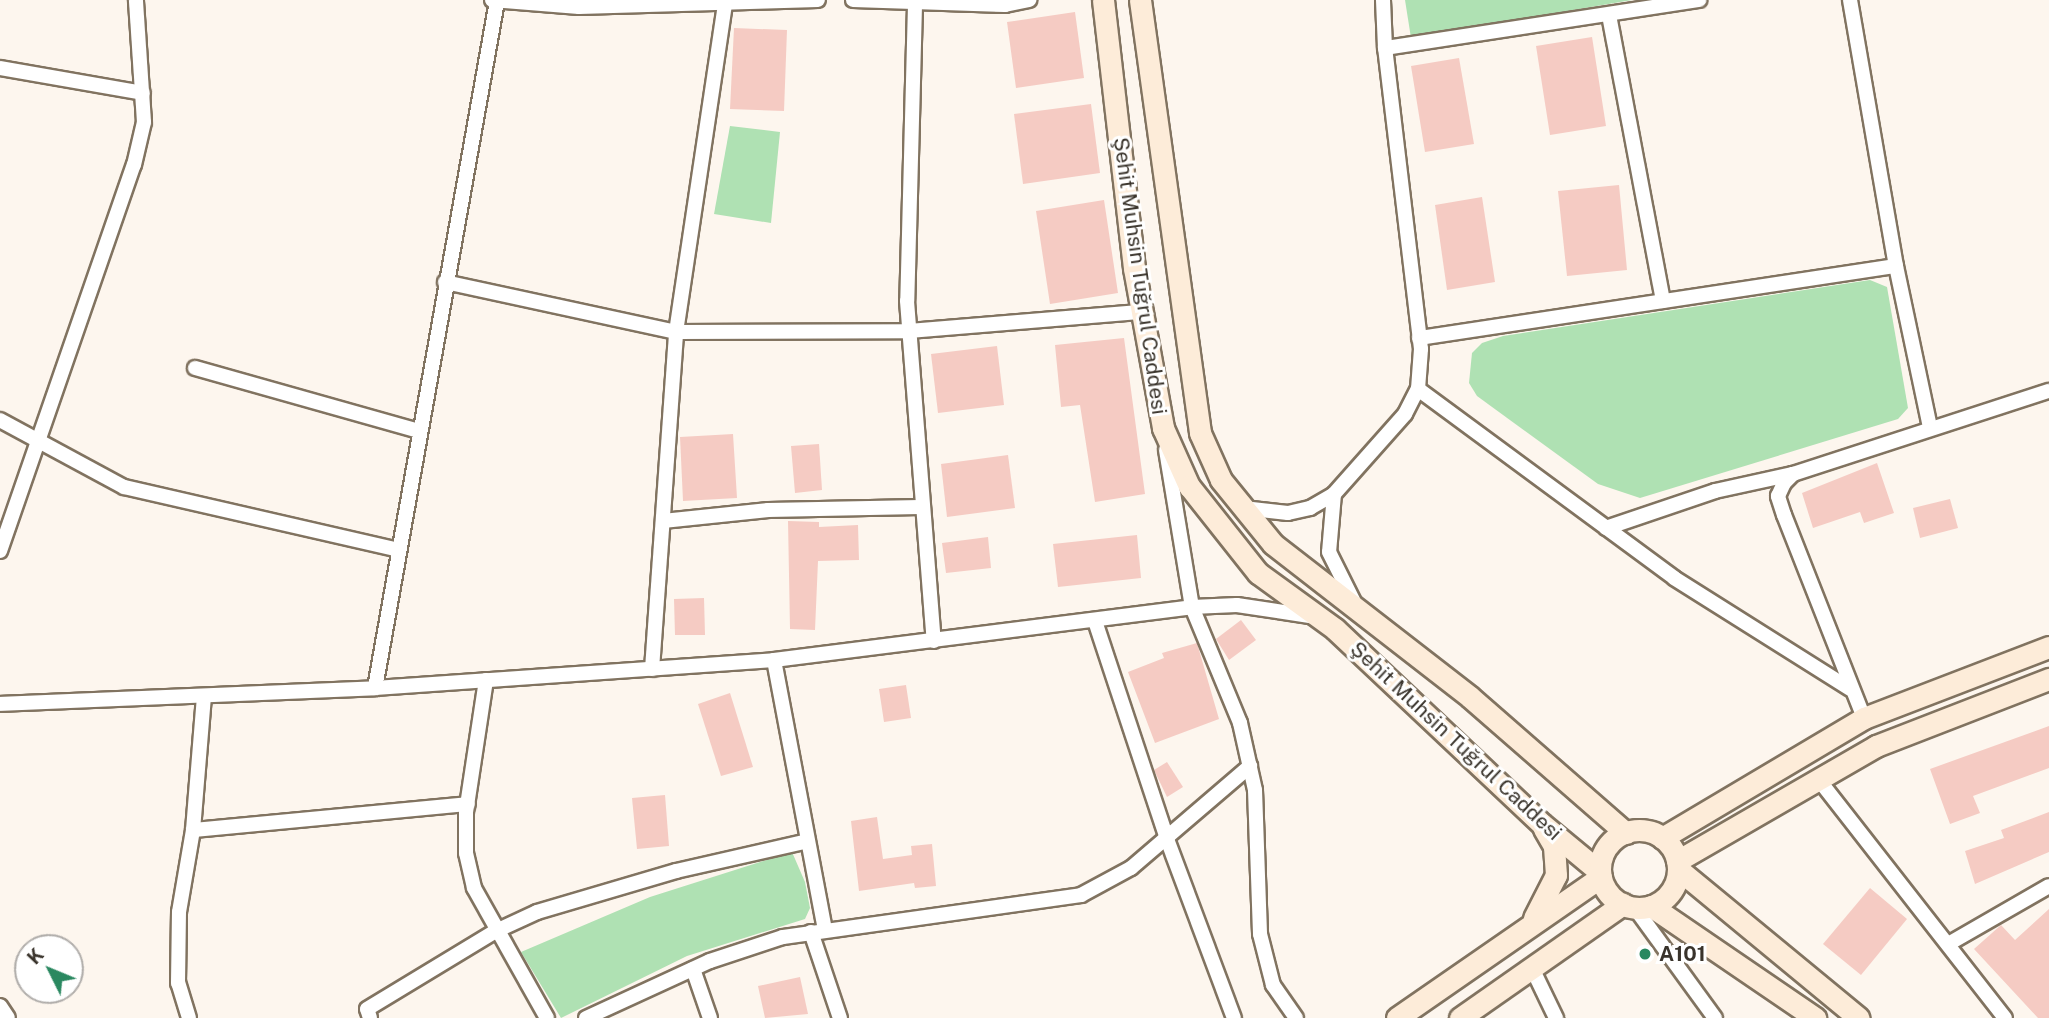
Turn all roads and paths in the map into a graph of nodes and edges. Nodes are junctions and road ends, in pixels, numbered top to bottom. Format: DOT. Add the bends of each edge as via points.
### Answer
graph roads {
  1 [pos="136,0"];
  2 [pos="818,0"];
  3 [pos="853,0"];
  4 [pos="1029,0"];
  5 [pos="1102,0"];
  6 [pos="1140,0"];
  7 [pos="1383,0"];
  8 [pos="1699,0"];
  9 [pos="1850,0"];
  10 [pos="494,1"];
  11 [pos="779,1"];
  12 [pos="951,2"];
  13 [pos="724,3"];
  14 [pos="915,5"];
  15 [pos="1609,15"];
  16 [pos="1385,47"];
  17 [pos="0,68"];
  18 [pos="143,93"];
  19 [pos="1896,266"];
  20 [pos="445,282"];
  21 [pos="1663,301"];
  22 [pos="1142,312"];
  23 [pos="909,331"];
  24 [pos="676,332"];
  25 [pos="1419,338"];
  26 [pos="195,368"];
  27 [pos="1418,389"];
  28 [pos="2049,391"];
  29 [pos="0,420"];
  30 [pos="1930,427"];
  31 [pos="1163,428"];
  32 [pos="419,431"];
  33 [pos="36,443"];
  34 [pos="1793,474"];
  35 [pos="1334,494"];
  36 [pos="920,507"];
  37 [pos="1243,508"];
  38 [pos="663,521"];
  39 [pos="1606,528"];
  40 [pos="399,550"];
  41 [pos="0,551"];
  42 [pos="1192,607"];
  43 [pos="1360,612"];
  44 [pos="1322,618"];
  45 [pos="1094,621"];
  46 [pos="934,641"];
  47 [pos="2049,647"];
  48 [pos="774,660"];
  49 [pos="652,669"];
  50 [pos="2049,679"];
  51 [pos="486,680"];
  52 [pos="375,688"];
  53 [pos="1850,688"];
  54 [pos="204,696"];
  55 [pos="0,704"];
  56 [pos="1864,718"];
  57 [pos="1250,766"];
  58 [pos="1819,780"];
  59 [pos="468,804"];
  60 [pos="1542,824"];
  61 [pos="193,830"];
  62 [pos="1626,833"];
  63 [pos="1662,838"];
  64 [pos="1167,839"];
  65 [pos="808,841"];
  66 [pos="1677,865"];
  67 [pos="1601,874"];
  68 [pos="2049,886"];
  69 [pos="1636,906"];
  70 [pos="1530,925"];
  71 [pos="496,931"];
  72 [pos="818,931"];
  73 [pos="1950,943"];
  74 [pos="1531,966"];
  75 [pos="693,969"];
  76 [pos="0,1006"];
  77 [pos="8,1018"];
  78 [pos="189,1018"];
  79 [pos="370,1018"];
  80 [pos="547,1018"];
  81 [pos="586,1018"];
  82 [pos="709,1018"];
  83 [pos="840,1018"];
  84 [pos="1234,1018"];
  85 [pos="1296,1018"];
  86 [pos="1397,1018"];
  87 [pos="1460,1018"];
  88 [pos="1556,1018"];
  89 [pos="1715,1018"];
  90 [pos="1815,1018"];
  91 [pos="1859,1018"];
  92 [pos="2005,1018"];
  1 -- 18 [label="street"];
  2 -- 11 [label="street"];
  3 -- 14 [label="street"];
  4 -- 12 [label="street" via="1005,5"];
  5 -- 22 [label="main road, Şehit Muhsin Tuğrul Caddesi"];
  6 -- 37 [label="main road, Şehit Muhsin Tuğrul Caddesi" via="1200,433 1221,480"];
  7 -- 16 [label="street"];
  8 -- 15 [label="street"];
  9 -- 19 [label="street"];
  10 -- 13 [label="street" via="579,7"];
  10 -- 20 [label="street"];
  11 -- 13 [label="street"];
  12 -- 14 [label="street"];
  13 -- 24 [label="street"];
  14 -- 23 [label="street"];
  15 -- 16 [label="street"];
  15 -- 21 [label="street"];
  16 -- 25 [label="street"];
  17 -- 18 [label="street"];
  18 -- 33 [label="street" via="144,122 134,165"];
  19 -- 21 [label="street"];
  19 -- 30 [label="street"];
  20 -- 24 [label="street"];
  20 -- 32 [label="street"];
  21 -- 25 [label="street"];
  22 -- 23 [label="street"];
  22 -- 31 [label="main road, Şehit Muhsin Tuğrul Caddesi"];
  23 -- 24 [label="street"];
  23 -- 36 [label="street"];
  24 -- 38 [label="street"];
  25 -- 27 [label="street"];
  26 -- 32 [label="street"];
  27 -- 35 [label="street" via="1405,414"];
  27 -- 39 [label="street"];
  28 -- 30 [label="street"];
  29 -- 33 [label="street"];
  30 -- 34 [label="street"];
  31 -- 42 [label="street"];
  31 -- 44 [label="main road, Şehit Muhsin Tuğrul Caddesi" via="1189,486 1258,573"];
  32 -- 40 [label="street"];
  33 -- 40 [label="street" via="124,487"];
  33 -- 41 [label="street"];
  34 -- 39 [label="street" via="1715,491"];
  34 -- 53 [label="street" via="1778,496"];
  35 -- 37 [label="street" via="1310,508 1288,513"];
  35 -- 43 [label="street" via="1329,552"];
  36 -- 38 [label="street" via="768,510"];
  36 -- 46 [label="street"];
  37 -- 43 [label="main road, Şehit Muhsin Tuğrul Caddesi" via="1273,544"];
  38 -- 49 [label="street"];
  39 -- 53 [label="street" via="1674,578"];
  40 -- 52 [label="street"];
  42 -- 44 [label="street" via="1237,605"];
  42 -- 45 [label="street"];
  42 -- 57 [label="street" via="1240,723"];
  43 -- 62 [label="main road, Şehit Muhsin Tuğrul Caddesi" via="1470,697"];
  44 -- 60 [label="main road, Şehit Muhsin Tuğrul Caddesi"];
  45 -- 46 [label="street"];
  45 -- 64 [label="street"];
  46 -- 48 [label="street"];
  47 -- 56 [label="main road"];
  48 -- 49 [label="street"];
  48 -- 65 [label="street"];
  49 -- 51 [label="street"];
  50 -- 58 [label="main road" via="1877,746"];
  51 -- 52 [label="street"];
  51 -- 59 [label="street"];
  52 -- 54 [label="street"];
  53 -- 56 [label="street"];
  54 -- 55 [label="street"];
  54 -- 61 [label="street"];
  56 -- 63 [label="main road"];
  57 -- 64 [label="street"];
  57 -- 85 [label="street" via="1255,790 1260,934 1273,985"];
  58 -- 66 [label="main road"];
  58 -- 73 [label="street"];
  59 -- 61 [label="street"];
  59 -- 71 [label="street" via="466,853 474,888"];
  60 -- 67 [label="main road, Şehit Muhsin Tuğrul Caddesi"];
  60 -- 70 [label="main road" via="1554,846 1556,875"];
  61 -- 78 [label="street" via="179,912 178,983"];
  62 -- 63 [label="main road" via="1643,831"];
  62 -- 67 [label="main road" via="1606,849"];
  63 -- 66 [label="main road"];
  64 -- 72 [label="street" via="1108,885 1082,895"];
  64 -- 84 [label="street"];
  65 -- 71 [label="street" via="676,871 537,912"];
  65 -- 72 [label="street"];
  66 -- 69 [label="main road" via="1671,891"];
  66 -- 91 [label="main road"];
  67 -- 69 [label="main road" via="1609,894"];
  67 -- 70 [label="main road"];
  68 -- 73 [label="street"];
  69 -- 74 [label="main road"];
  69 -- 89 [label="street"];
  69 -- 90 [label="main road"];
  70 -- 86 [label="main road"];
  71 -- 79 [label="street" via="367,1009"];
  71 -- 80 [label="street"];
  72 -- 75 [label="street" via="783,937"];
  72 -- 83 [label="street"];
  73 -- 92 [label="street"];
  74 -- 87 [label="main road"];
  74 -- 88 [label="street"];
  75 -- 81 [label="street"];
  75 -- 82 [label="street"];
  76 -- 77 [label="street"];
}
